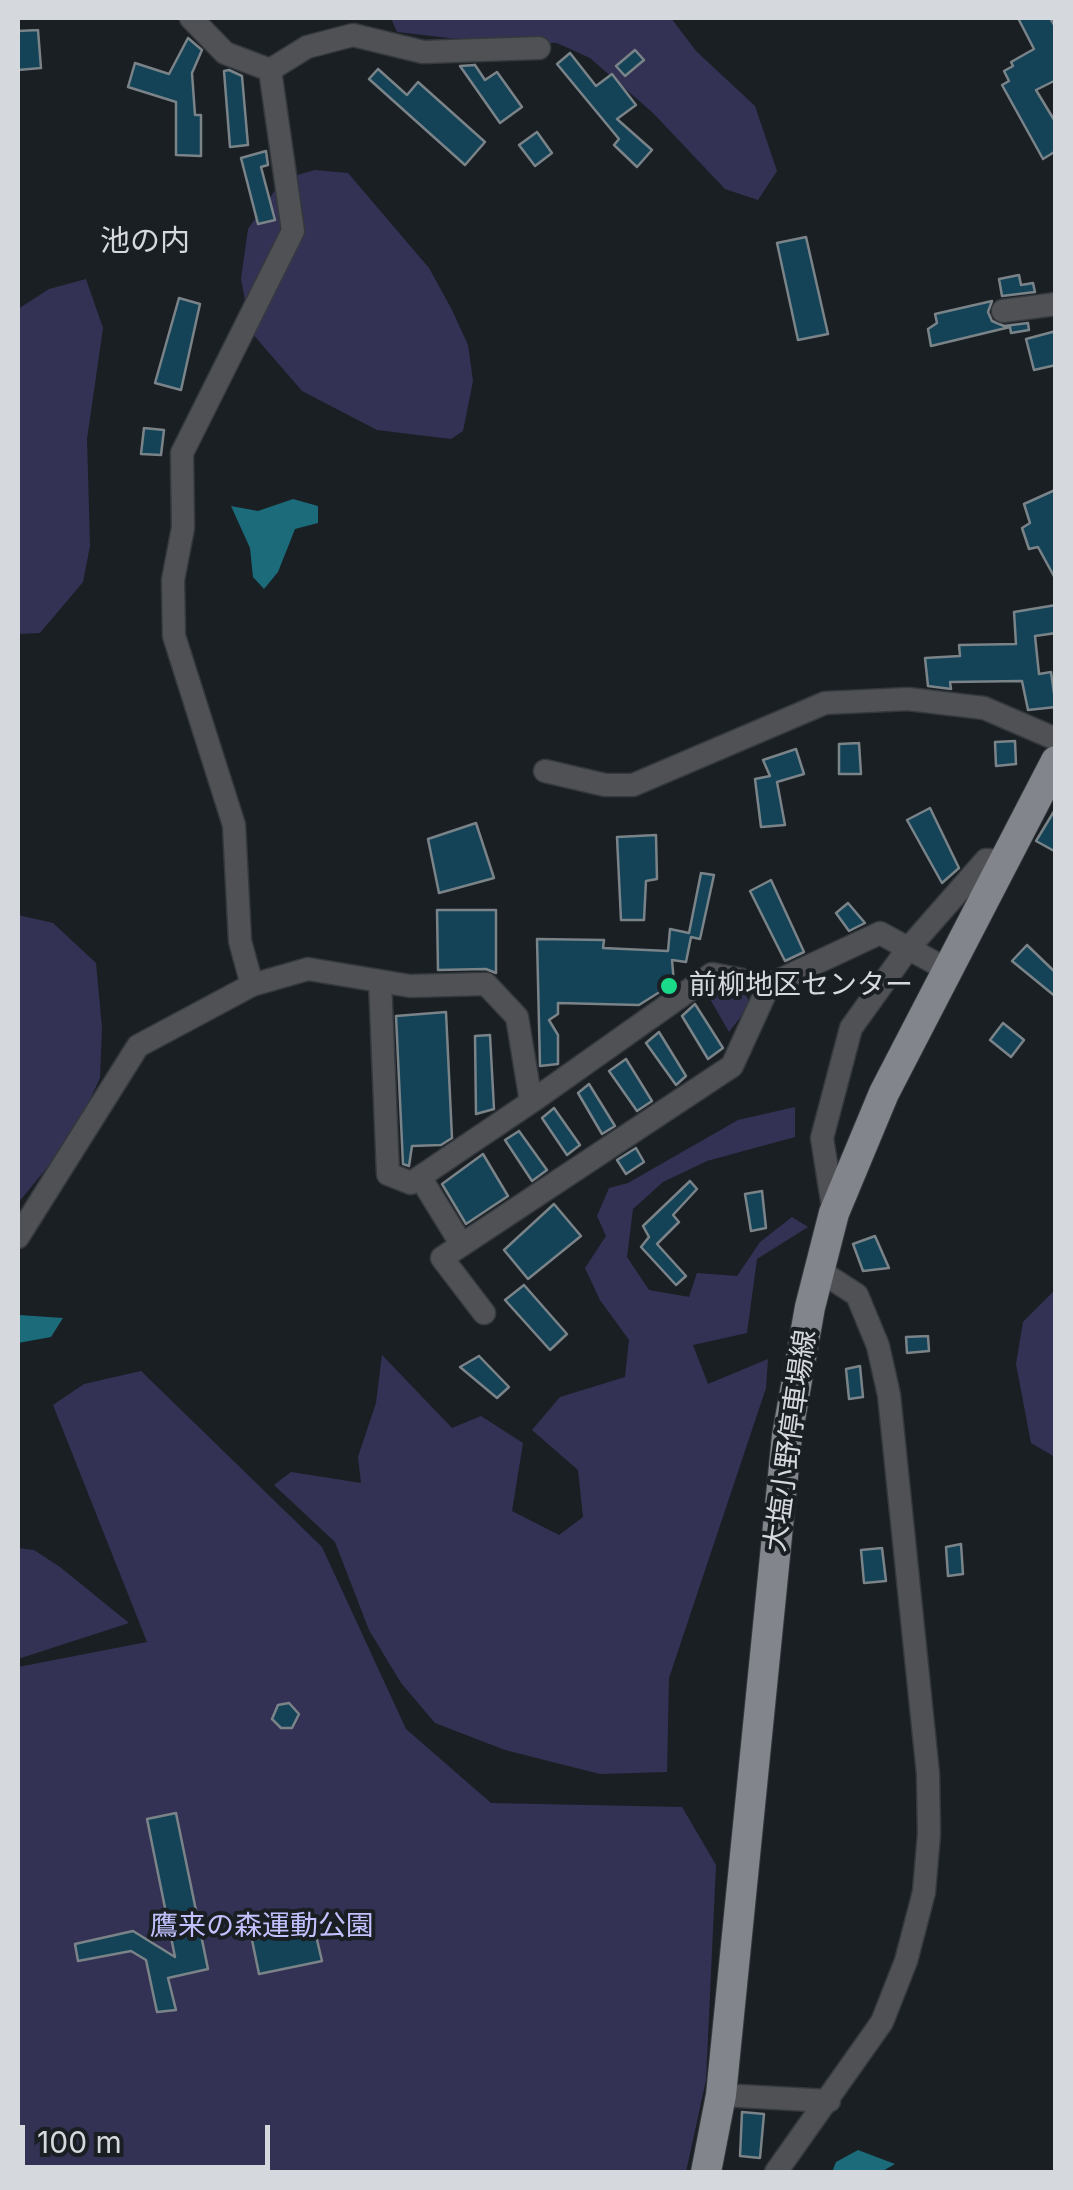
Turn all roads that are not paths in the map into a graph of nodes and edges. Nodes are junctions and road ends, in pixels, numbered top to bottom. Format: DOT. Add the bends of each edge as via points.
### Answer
graph roads {
  1 [pos="191,18"];
  2 [pos="539,48"];
  3 [pos="270,70"];
  4 [pos="1056,304"];
  5 [pos="1004,311"];
  6 [pos="1056,739"];
  7 [pos="1056,761"];
  8 [pos="545,771"];
  9 [pos="1002,862"];
  10 [pos="907,950"];
  11 [pos="948,970"];
  12 [pos="380,981"];
  13 [pos="252,985"];
  14 [pos="769,985"];
  15 [pos="531,1102"];
  16 [pos="420,1178"];
  17 [pos="834,1213"];
  18 [pos="18,1238"];
  19 [pos="460,1242"];
  20 [pos="820,1271"];
  21 [pos="484,1314"];
  22 [pos="721,2095"];
  23 [pos="829,2100"];
  24 [pos="706,2172"];
  25 [pos="776,2172"];
  1 -- 3 [label="street" via="225,53"];
  2 -- 3 [label="street" via="424,52 353,35 307,47"];
  3 -- 13 [label="street" via="293,231 182,453 183,528 173,580 174,636 234,825 240,941"];
  4 -- 5 [label="street"];
  6 -- 8 [label="street" via="984,708 908,699 825,703 632,785"];
  7 -- 9 [label="main road, 大塩小野停車場線"];
  9 -- 10 [label="street" via="986,860"];
  9 -- 11 [label="main road, 大塩小野停車場線"];
  10 -- 11 [label="street"];
  10 -- 14 [label="street" via="880,933"];
  10 -- 17 [label="street" via="851,1028 822,1138"];
  11 -- 17 [label="main road, 大塩小野停車場線" via="884,1094"];
  12 -- 13 [label="street" via="308,969"];
  12 -- 15 [label="street" via="486,984 517,1017"];
  12 -- 16 [label="street" via="388,1174 411,1183"];
  13 -- 18 [label="street" via="138,1046"];
  14 -- 15 [label="street" via="712,974"];
  14 -- 19 [label="street" via="732,1066"];
  15 -- 16 [label="street"];
  16 -- 19 [label="street"];
  17 -- 20 [label="main road, 大塩小野停車場線"];
  19 -- 21 [label="street" via="442,1258"];
  20 -- 22 [label="main road, 大塩小野停車場線" via="787,1436"];
  20 -- 23 [label="street" via="857,1294 888,1394 930,1834 906,1961 882,2022"];
  22 -- 23 [label="street"];
  22 -- 24 [label="main road, 大塩小野停車場線"];
  23 -- 25 [label="street"];
}
